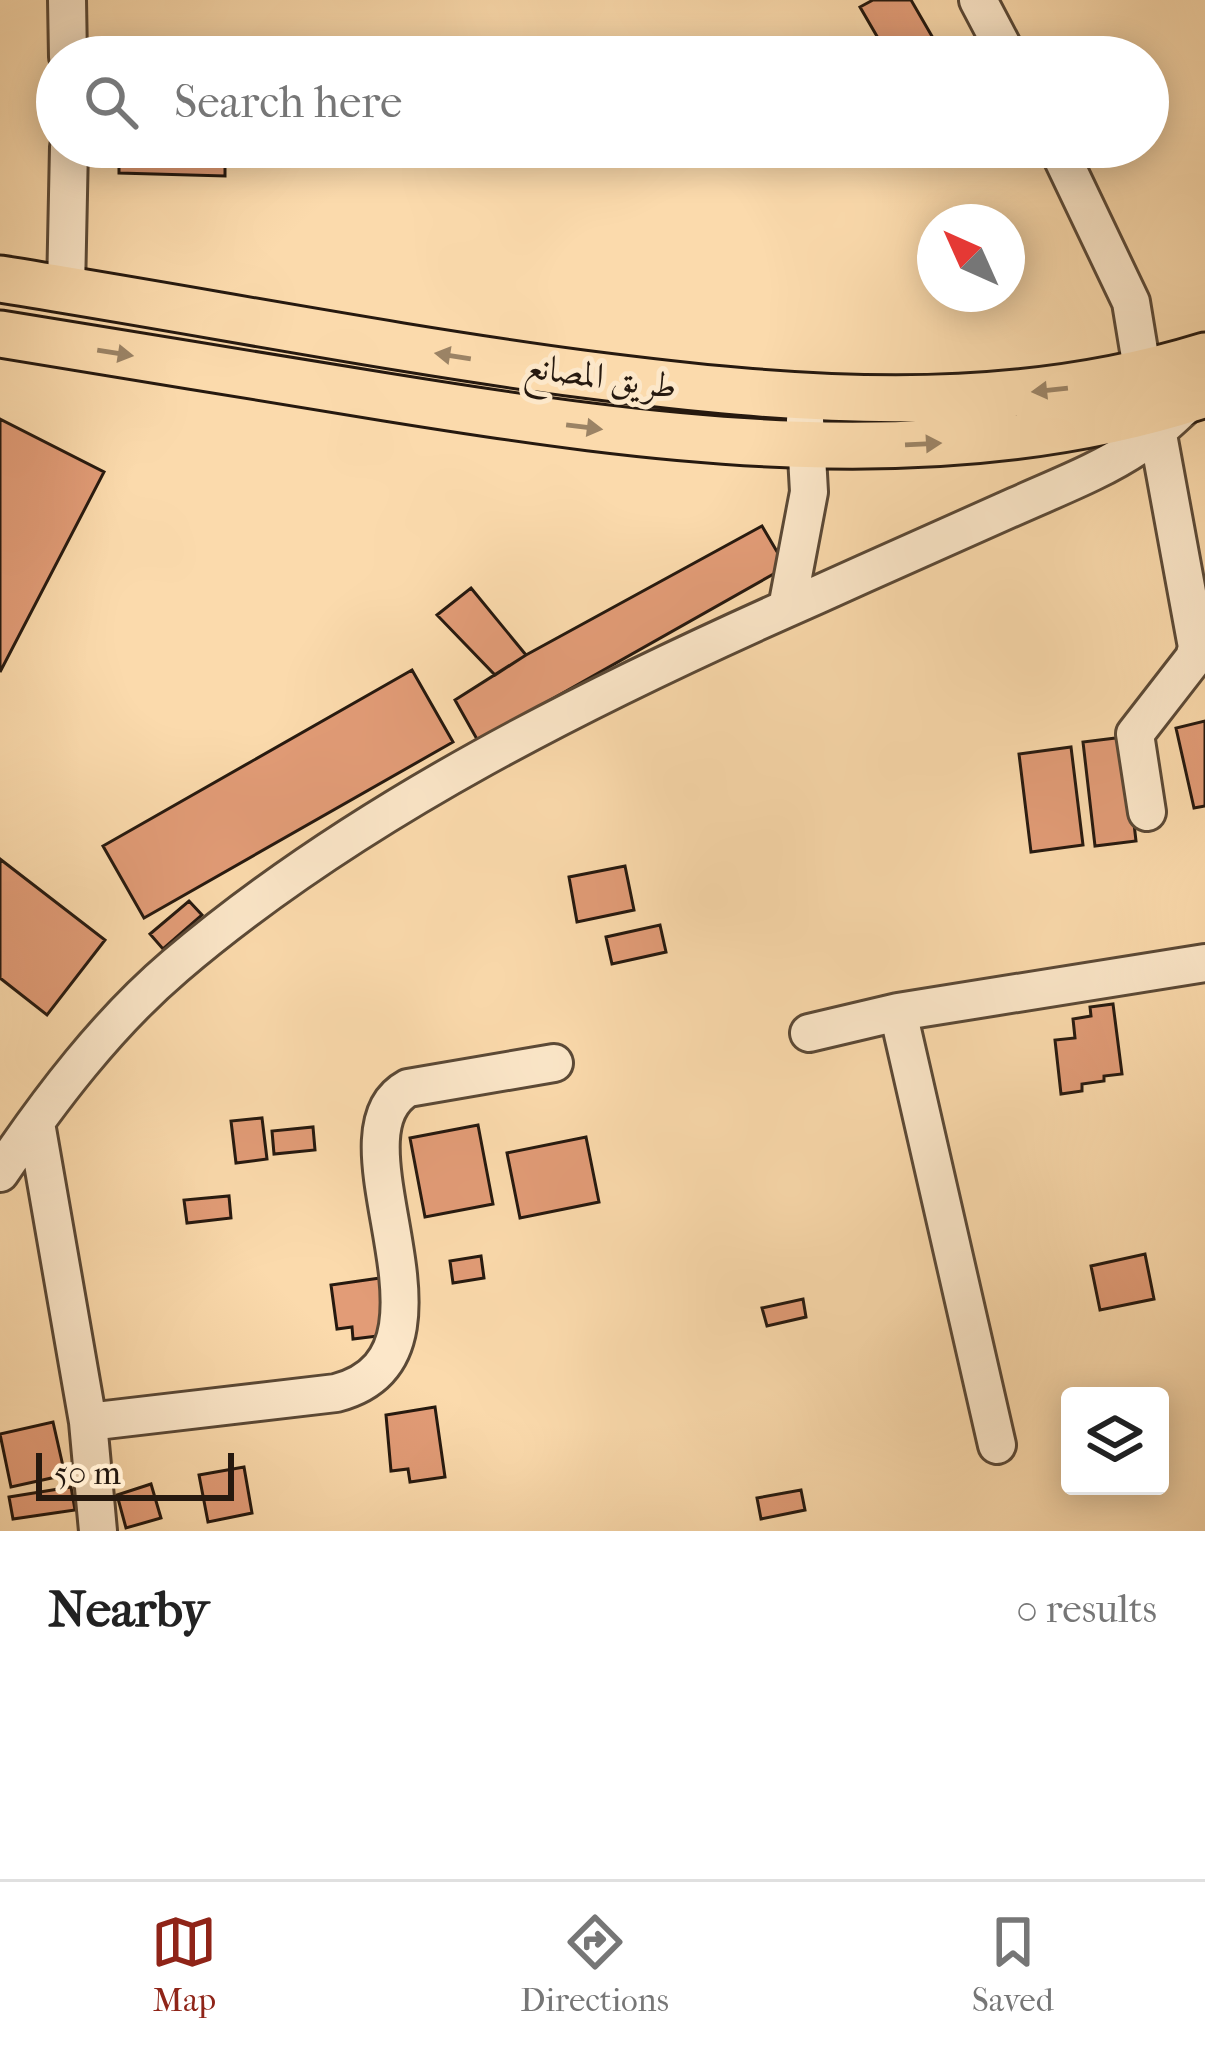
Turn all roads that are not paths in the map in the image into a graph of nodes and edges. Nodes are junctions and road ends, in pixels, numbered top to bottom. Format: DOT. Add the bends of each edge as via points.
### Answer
graph roads {
  1 [pos="67,0"];
  2 [pos="978,0"];
  3 [pos="68,36"];
  4 [pos="997,36"];
  5 [pos="69,168"];
  6 [pos="1068,168"];
  7 [pos="0,279"];
  8 [pos="66,290"];
  9 [pos="0,334"];
  10 [pos="1143,375"];
  11 [pos="1202,382"];
  12 [pos="803,399"];
  13 [pos="1157,429"];
  14 [pos="806,444"];
  15 [pos="787,608"];
  16 [pos="1147,812"];
  17 [pos="1205,963"];
  18 [pos="898,1012"];
  19 [pos="809,1033"];
  20 [pos="554,1063"];
  21 [pos="36,1124"];
  22 [pos="0,1173"];
  23 [pos="88,1422"];
  24 [pos="997,1445"];
  25 [pos="98,1531"];
  1 -- 3 [label="street"];
  2 -- 4 [label="street"];
  5 -- 8 [label="street"];
  6 -- 10 [label="street" via="1131,302"];
  7 -- 8 [label="main road, طريق المصانع"];
  12 -- 8 [label="main road, طريق المصانع, one-way" via="473,360"];
  9 -- 14 [label="main road, طريق المصانع, one-way" via="564,424"];
  10 -- 11 [label="main road, طريق المصانع"];
  10 -- 12 [label="main road, طريق المصانع, one-way" via="968,397"];
  11 -- 13 [label="street"];
  14 -- 11 [label="main road, طريق المصانع, one-way" via="1035,436 1120,419"];
  12 -- 14 [label="street"];
  13 -- 15 [label="street" via="1057,488"];
  13 -- 16 [label="street" via="1196,647 1135,734"];
  14 -- 15 [label="street" via="805,529"];
  15 -- 21 [label="street" via="594,701 301,869 173,968 116,1023"];
  17 -- 18 [label="street"];
  18 -- 19 [label="street"];
  18 -- 24 [label="street"];
  20 -- 23 [label="street" via="408,1088 384,1109 398,1338 377,1375 336,1394"];
  21 -- 22 [label="street"];
  21 -- 23 [label="street"];
  23 -- 25 [label="street"];
}
